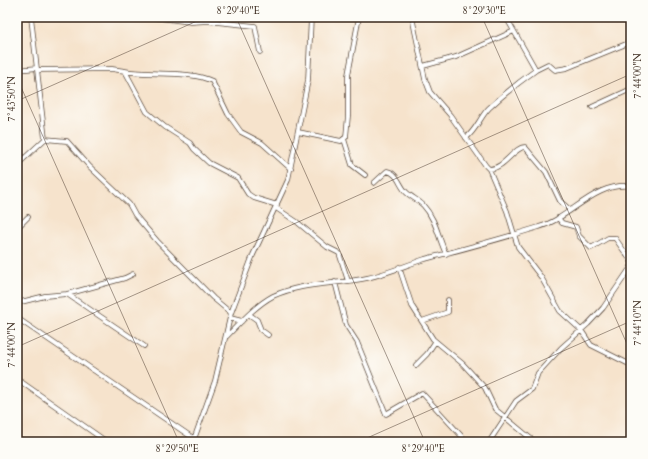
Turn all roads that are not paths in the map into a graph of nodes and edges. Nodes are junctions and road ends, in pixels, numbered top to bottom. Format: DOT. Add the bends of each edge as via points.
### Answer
graph roads {
  1 [pos="31,17"];
  2 [pos="152,17"];
  3 [pos="311,17"];
  4 [pos="360,17"];
  5 [pos="414,17"];
  6 [pos="506,17"];
  7 [pos="514,31"];
  8 [pos="631,42"];
  9 [pos="260,52"];
  10 [pos="423,66"];
  11 [pos="37,69"];
  12 [pos="17,70"];
  13 [pos="536,70"];
  14 [pos="125,71"];
  15 [pos="631,89"];
  16 [pos="592,108"];
  17 [pos="298,132"];
  18 [pos="466,138"];
  19 [pos="45,139"];
  20 [pos="344,139"];
  21 [pos="17,165"];
  22 [pos="291,169"];
  23 [pos="489,169"];
  24 [pos="365,175"];
  25 [pos="374,183"];
  26 [pos="631,186"];
  27 [pos="277,207"];
  28 [pos="570,210"];
  29 [pos="28,217"];
  30 [pos="558,218"];
  31 [pos="17,228"];
  32 [pos="514,235"];
  33 [pos="446,254"];
  34 [pos="631,262"];
  35 [pos="631,267"];
  36 [pos="399,268"];
  37 [pos="346,271"];
  38 [pos="133,274"];
  39 [pos="348,281"];
  40 [pos="354,281"];
  41 [pos="335,282"];
  42 [pos="67,294"];
  43 [pos="448,300"];
  44 [pos="17,303"];
  45 [pos="231,315"];
  46 [pos="250,315"];
  47 [pos="17,318"];
  48 [pos="242,321"];
  49 [pos="422,321"];
  50 [pos="581,330"];
  51 [pos="268,335"];
  52 [pos="227,336"];
  53 [pos="435,342"];
  54 [pos="144,346"];
  55 [pos="416,365"];
  56 [pos="631,365"];
  57 [pos="17,379"];
  58 [pos="504,417"];
  59 [pos="17,438"];
  60 [pos="194,441"];
  61 [pos="25,442"];
  62 [pos="107,442"];
  63 [pos="199,442"];
  64 [pos="391,442"];
  65 [pos="397,442"];
  66 [pos="467,442"];
  67 [pos="489,442"];
  68 [pos="535,442"];
  1 -- 11 [label="street"];
  2 -- 9 [label="street" via="255,26"];
  3 -- 17 [label="street" via="308,80"];
  4 -- 20 [label="street" via="348,74 348,116"];
  5 -- 10 [label="street"];
  6 -- 7 [label="street"];
  7 -- 10 [label="street" via="456,57"];
  7 -- 13 [label="street"];
  8 -- 13 [label="street" via="567,68 555,70 548,64"];
  10 -- 18 [label="street" via="430,92"];
  11 -- 12 [label="street"];
  11 -- 14 [label="street"];
  11 -- 19 [label="street"];
  13 -- 18 [label="street" via="502,94"];
  14 -- 22 [label="street" via="176,76 195,75 212,81 228,114 241,132 262,143"];
  14 -- 27 [label="street" via="147,112 190,143 209,163 238,178 248,194"];
  15 -- 16 [label="street"];
  17 -- 20 [label="street" via="331,140"];
  17 -- 22 [label="street"];
  18 -- 23 [label="street"];
  19 -- 21 [label="street"];
  19 -- 45 [label="street" via="67,142 129,204 158,242"];
  20 -- 24 [label="street" via="352,165"];
  22 -- 27 [label="street"];
  23 -- 28 [label="street" via="500,165 521,148 525,148 546,172 560,201"];
  23 -- 32 [label="street" via="507,210"];
  25 -- 33 [label="street" via="388,171 391,172 406,191 428,211"];
  26 -- 28 [label="street" via="612,187"];
  27 -- 37 [label="street" via="326,247 339,253"];
  27 -- 45 [label="street" via="253,255"];
  28 -- 30 [label="street"];
  29 -- 31 [label="street"];
  30 -- 32 [label="street"];
  30 -- 34 [label="street" via="562,223 576,227 579,236 592,248 608,238 615,238"];
  32 -- 33 [label="street"];
  32 -- 50 [label="street" via="518,247 541,277 560,311"];
  33 -- 36 [label="street"];
  35 -- 50 [label="street" via="603,308"];
  36 -- 40 [label="street"];
  36 -- 49 [label="street" via="412,306"];
  37 -- 39 [label="street"];
  37 -- 40 [label="street"];
  38 -- 42 [label="street"];
  39 -- 40 [label="street"];
  39 -- 41 [label="street"];
  41 -- 46 [label="street" via="281,293 267,300"];
  41 -- 66 [label="street" via="346,325 357,342 386,414 422,393"];
  42 -- 44 [label="street"];
  42 -- 54 [label="street"];
  43 -- 49 [label="street" via="448,312"];
  45 -- 48 [label="street"];
  45 -- 52 [label="street"];
  46 -- 48 [label="street"];
  46 -- 51 [label="street"];
  47 -- 60 [label="street"];
  48 -- 52 [label="street"];
  49 -- 53 [label="street"];
  50 -- 56 [label="street" via="591,345"];
  50 -- 58 [label="street" via="561,348 538,374 532,389 516,401"];
  52 -- 60 [label="street"];
  53 -- 55 [label="street"];
  53 -- 58 [label="street" via="463,364 485,388 495,409"];
  57 -- 62 [label="street"];
  58 -- 67 [label="street"];
  58 -- 68 [label="street"];
  59 -- 61 [label="street"];
  60 -- 63 [label="street"];
  64 -- 65 [label="street"];
}
